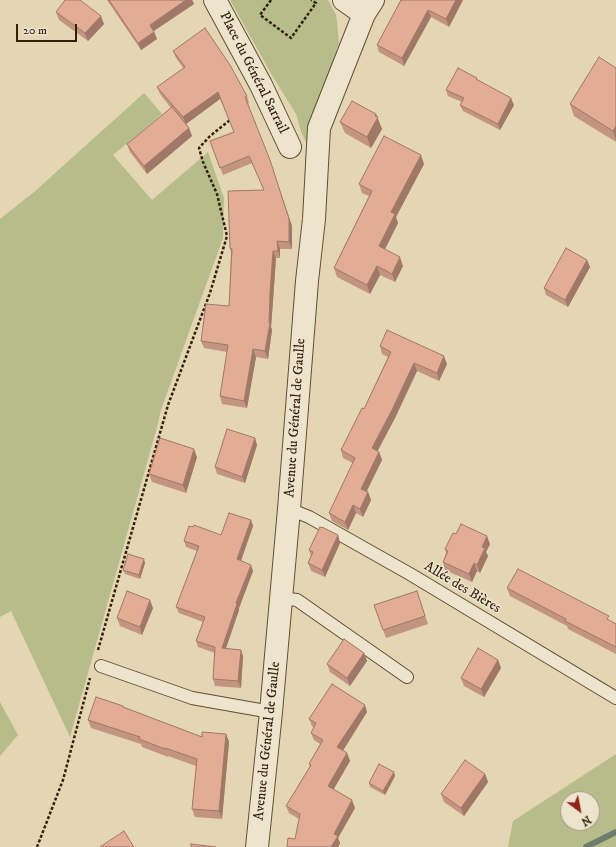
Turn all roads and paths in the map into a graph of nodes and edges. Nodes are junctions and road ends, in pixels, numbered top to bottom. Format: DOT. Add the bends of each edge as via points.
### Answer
graph roads {
  1 [pos="215,0"];
  2 [pos="271,0"];
  3 [pos="311,0"];
  4 [pos="344,0"];
  5 [pos="369,7"];
  6 [pos="231,120"];
  7 [pos="290,147"];
  8 [pos="289,509"];
  9 [pos="281,598"];
  10 [pos="98,652"];
  11 [pos="101,666"];
  12 [pos="92,674"];
  13 [pos="407,676"];
  14 [pos="616,698"];
  15 [pos="271,712"];
  16 [pos="37,847"];
  17 [pos="257,847"];
  1 -- 7 [label="street, Place du Général Sarrail"];
  2 -- 3 [label="path" via="260,15 290,38 316,3"];
  4 -- 5 [label="street"];
  5 -- 8 [label="street, Avenue du Général de Gaulle" via="319,128 314,219"];
  6 -- 10 [label="path" via="199,148 217,194 227,236 210,293 168,405"];
  8 -- 9 [label="street, Avenue du Général de Gaulle"];
  8 -- 14 [label="lane, Allée des Bières" via="309,517 410,574"];
  9 -- 13 [label="lane" via="297,600"];
  9 -- 15 [label="street, Avenue du Général de Gaulle"];
  11 -- 15 [label="lane" via="192,698"];
  12 -- 16 [label="path" via="62,780"];
  15 -- 17 [label="street, Avenue du Général de Gaulle"];
}
